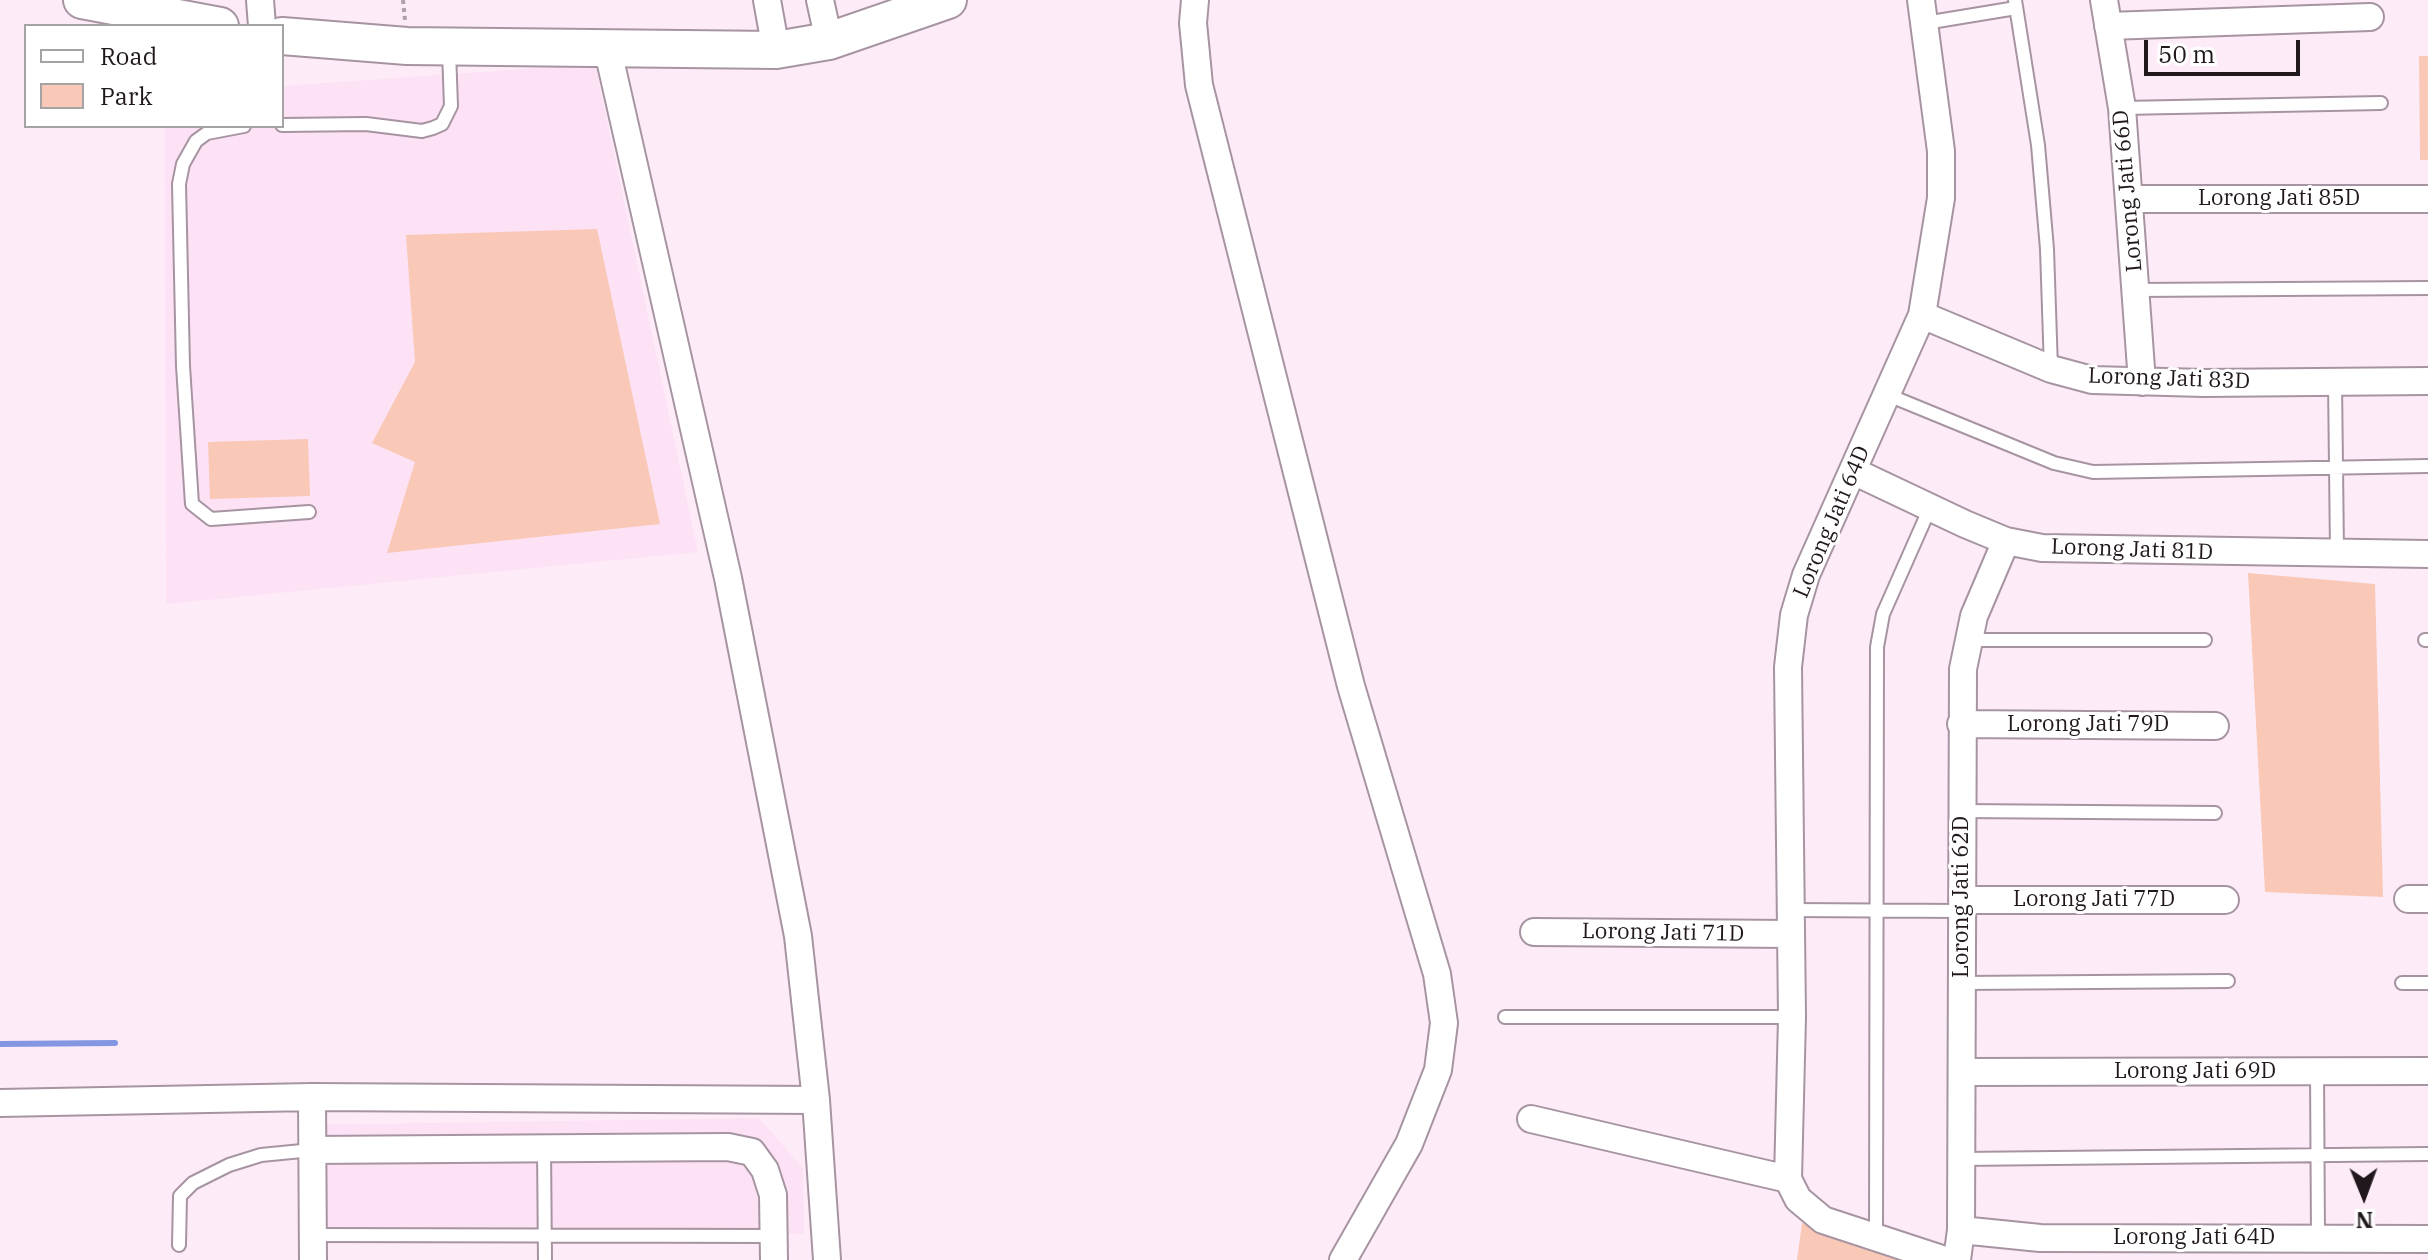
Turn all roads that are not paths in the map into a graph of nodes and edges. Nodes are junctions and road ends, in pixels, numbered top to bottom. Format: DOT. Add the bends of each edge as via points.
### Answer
graph roads {
  1 [pos="82,0"];
  2 [pos="260,0"];
  3 [pos="767,0"];
  4 [pos="820,0"];
  5 [pos="948,0"];
  6 [pos="1195,0"];
  7 [pos="2016,4"];
  8 [pos="1923,12"];
  9 [pos="2106,13"];
  10 [pos="2370,17"];
  11 [pos="209,24"];
  12 [pos="262,24"];
  13 [pos="284,36"];
  14 [pos="829,41"];
  15 [pos="449,47"];
  16 [pos="776,50"];
  17 [pos="608,51"];
  18 [pos="2381,103"];
  19 [pos="2122,108"];
  20 [pos="284,125"];
  21 [pos="233,128"];
  22 [pos="2130,199"];
  23 [pos="2428,199"];
  24 [pos="2428,288"];
  25 [pos="2137,290"];
  26 [pos="1922,315"];
  27 [pos="2051,369"];
  28 [pos="2335,381"];
  29 [pos="2428,381"];
  30 [pos="2142,382"];
  31 [pos="1888,395"];
  32 [pos="2336,466"];
  33 [pos="2428,466"];
  34 [pos="1853,471"];
  35 [pos="1929,510"];
  36 [pos="309,512"];
  37 [pos="2006,541"];
  38 [pos="2337,552"];
  39 [pos="2428,554"];
  40 [pos="1966,640"];
  41 [pos="2205,640"];
  42 [pos="1961,724"];
  43 [pos="2215,726"];
  44 [pos="1962,811"];
  45 [pos="2215,813"];
  46 [pos="2225,900"];
  47 [pos="1962,905"];
  48 [pos="1875,910"];
  49 [pos="1790,922"];
  50 [pos="1534,932"];
  51 [pos="2228,981"];
  52 [pos="1962,983"];
  53 [pos="2402,983"];
  54 [pos="2428,983"];
  55 [pos="1505,1017"];
  56 [pos="1792,1017"];
  57 [pos="2317,1071"];
  58 [pos="2428,1071"];
  59 [pos="1962,1072"];
  60 [pos="312,1097"];
  61 [pos="816,1100"];
  62 [pos="0,1103"];
  63 [pos="1531,1119"];
  64 [pos="544,1148"];
  65 [pos="312,1150"];
  66 [pos="2318,1154"];
  67 [pos="2428,1154"];
  68 [pos="1961,1159"];
  69 [pos="1793,1189"];
  70 [pos="1961,1230"];
  71 [pos="545,1236"];
  72 [pos="2318,1238"];
  73 [pos="2428,1239"];
  74 [pos="1876,1240"];
  75 [pos="179,1245"];
  76 [pos="313,1248"];
  77 [pos="774,1248"];
  78 [pos="545,1260"];
  79 [pos="827,1260"];
  80 [pos="1343,1260"];
  81 [pos="1945,1260"];
  1 -- 11 [label="main road"];
  2 -- 12 [label="street"];
  3 -- 16 [label="street"];
  4 -- 14 [label="street"];
  5 -- 14 [label="main road"];
  6 -- 80 [label="street" via="1195,57 1203,99 1351,686 1437,974 1444,1023 1438,1070 1409,1144"];
  7 -- 8 [label="lane"];
  7 -- 27 [label="lane" via="2039,158"];
  8 -- 26 [label="street, Lorong Jati 64D" via="1937,104 1941,198"];
  9 -- 10 [label="street"];
  9 -- 19 [label="street, Lorong Jati 66D"];
  13 -- 15 [label="main road"];
  14 -- 16 [label="main road"];
  15 -- 17 [label="main road"];
  15 -- 20 [label="lane" via="451,106 442,124 422,131 366,124"];
  16 -- 17 [label="main road"];
  17 -- 61 [label="street" via="728,578 798,936"];
  18 -- 19 [label="lane"];
  19 -- 22 [label="street, Lorong Jati 66D"];
  21 -- 36 [label="lane" via="196,141 179,184 192,504 211,519"];
  22 -- 23 [label="street, Lorong Jati 85D"];
  22 -- 25 [label="street, Lorong Jati 66D"];
  24 -- 25 [label="lane"];
  25 -- 30 [label="street, Lorong Jati 66D"];
  26 -- 27 [label="street, Lorong Jati 83D"];
  26 -- 31 [label="street, Lorong Jati 64D"];
  27 -- 30 [label="street, Lorong Jati 83D" via="2092,380"];
  28 -- 29 [label="street, Lorong Jati 83D"];
  28 -- 30 [label="street, Lorong Jati 83D"];
  28 -- 32 [label="lane"];
  31 -- 32 [label="lane" via="2054,463 2093,472"];
  31 -- 34 [label="street, Lorong Jati 64D"];
  32 -- 33 [label="lane"];
  32 -- 38 [label="lane"];
  34 -- 35 [label="street, Lorong Jati 81D"];
  34 -- 49 [label="street, Lorong Jati 64D" via="1806,575 1794,615 1788,667"];
  35 -- 37 [label="street, Lorong Jati 81D"];
  35 -- 48 [label="lane" via="1883,614 1877,647"];
  37 -- 38 [label="street, Lorong Jati 81D" via="2078,550"];
  37 -- 40 [label="street, Lorong Jati 62D"];
  38 -- 39 [label="street, Lorong Jati 81D"];
  40 -- 41 [label="lane"];
  40 -- 42 [label="street, Lorong Jati 62D"];
  42 -- 43 [label="street, Lorong Jati 79D"];
  42 -- 44 [label="street, Lorong Jati 62D"];
  44 -- 45 [label="lane"];
  44 -- 47 [label="street, Lorong Jati 62D"];
  46 -- 47 [label="street, Lorong Jati 77D"];
  47 -- 48 [label="lane"];
  47 -- 52 [label="street, Lorong Jati 62D"];
  48 -- 49 [label="lane"];
  48 -- 74 [label="lane"];
  49 -- 50 [label="street, Lorong Jati 71D"];
  49 -- 56 [label="street, Lorong Jati 64D"];
  51 -- 52 [label="lane"];
  52 -- 59 [label="street, Lorong Jati 62D"];
  53 -- 54 [label="lane"];
  55 -- 56 [label="lane"];
  56 -- 69 [label="street, Lorong Jati 64D"];
  57 -- 58 [label="street, Lorong Jati 69D"];
  57 -- 59 [label="street, Lorong Jati 69D"];
  57 -- 66 [label="lane"];
  59 -- 68 [label="street, Lorong Jati 62D"];
  60 -- 61 [label="street"];
  60 -- 62 [label="street"];
  60 -- 65 [label="street"];
  61 -- 79 [label="street"];
  63 -- 69 [label="street"];
  64 -- 65 [label="street"];
  64 -- 71 [label="lane"];
  64 -- 77 [label="street" via="728,1147 752,1152 773,1195"];
  65 -- 75 [label="lane" via="261,1155 193,1183 180,1196"];
  65 -- 76 [label="street"];
  66 -- 67 [label="lane"];
  66 -- 68 [label="lane"];
  66 -- 72 [label="lane"];
  68 -- 70 [label="street, Lorong Jati 62D"];
  69 -- 74 [label="street" via="1823,1220"];
  70 -- 72 [label="street, Lorong Jati 64D" via="2011,1237"];
  70 -- 81 [label="street, Lorong Jati 62D"];
  71 -- 76 [label="lane"];
  71 -- 77 [label="lane"];
  71 -- 78 [label="lane"];
  72 -- 73 [label="street, Lorong Jati 64D"];
  74 -- 81 [label="street"];
}
